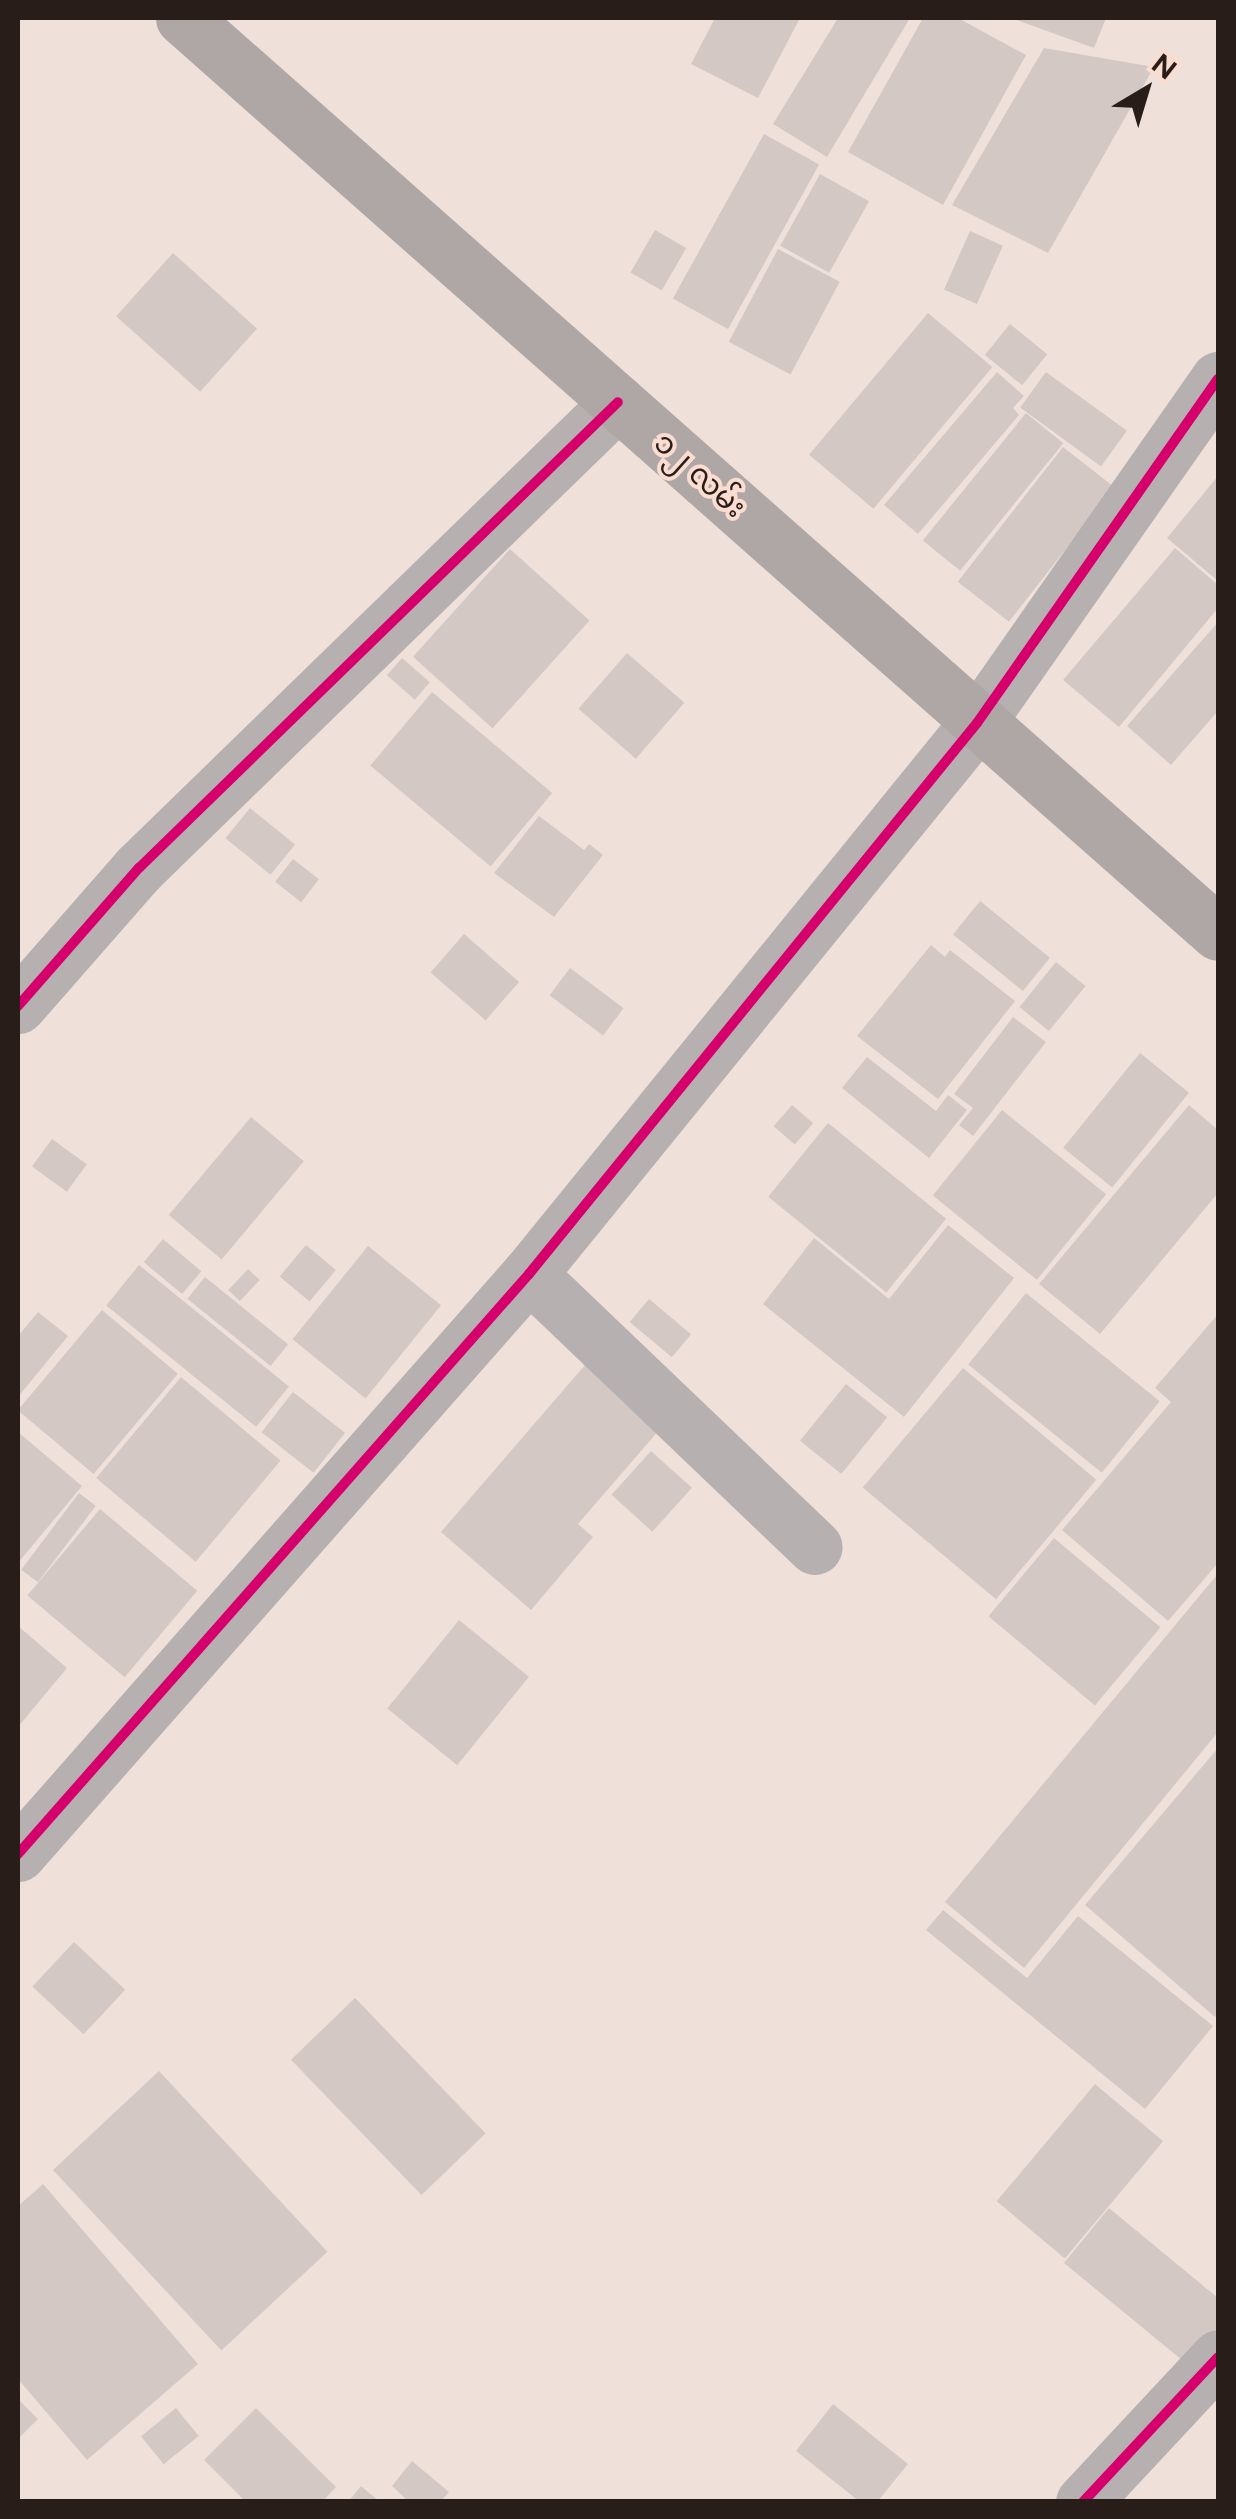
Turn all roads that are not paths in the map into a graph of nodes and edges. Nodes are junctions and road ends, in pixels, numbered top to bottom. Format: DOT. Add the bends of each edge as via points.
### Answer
graph roads {
  1 [pos="182,18"];
  2 [pos="1218,379"];
  3 [pos="618,402"];
  4 [pos="977,723"];
  5 [pos="1218,933"];
  6 [pos="18,1006"];
  7 [pos="529,1274"];
  8 [pos="815,1548"];
  9 [pos="18,1854"];
  10 [pos="1218,2357"];
  11 [pos="1084,2502"];
  1 -- 3 [label="main road, ၁၂ လမ်း"];
  2 -- 4 [label="street"];
  3 -- 4 [label="main road, ၁၂ လမ်း"];
  3 -- 6 [label="street" via="139,868"];
  4 -- 5 [label="main road, ၁၂ လမ်း"];
  4 -- 7 [label="street"];
  7 -- 8 [label="street"];
  7 -- 9 [label="street"];
  10 -- 11 [label="street"];
}
